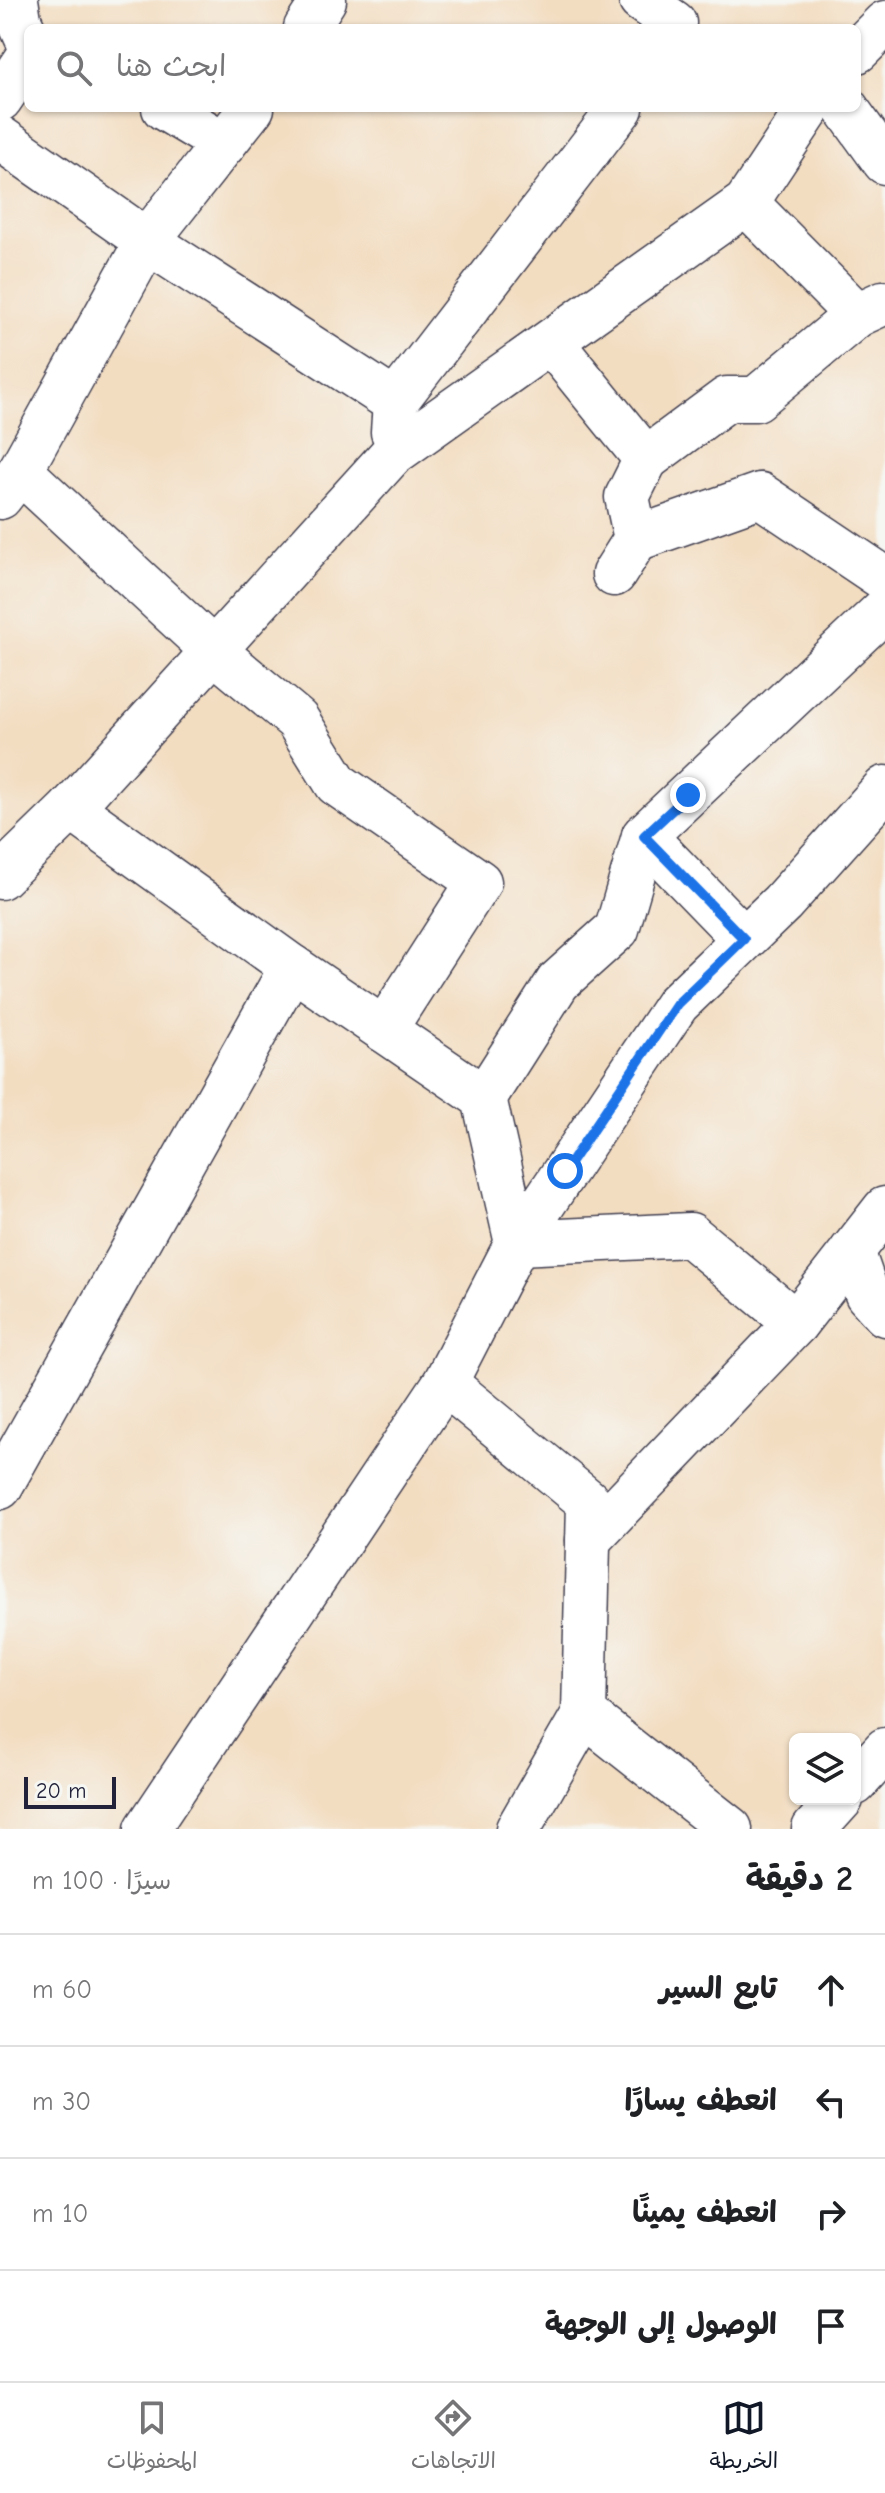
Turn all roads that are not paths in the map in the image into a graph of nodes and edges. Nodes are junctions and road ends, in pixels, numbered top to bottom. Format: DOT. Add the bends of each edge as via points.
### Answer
graph roads {
  1 [pos="324,0"];
  2 [pos="885,23"];
  3 [pos="309,24"];
  4 [pos="21,26"];
  5 [pos="861,47"];
  6 [pos="0,99"];
  7 [pos="171,112"];
  8 [pos="249,112"];
  9 [pos="618,112"];
  10 [pos="806,112"];
  11 [pos="849,112"];
  12 [pos="0,138"];
  13 [pos="224,144"];
  14 [pos="885,162"];
  15 [pos="746,203"];
  16 [pos="147,241"];
  17 [pos="871,308"];
  18 [pos="551,342"];
  19 [pos="395,402"];
  20 [pos="392,454"];
  21 [pos="646,459"];
  22 [pos="10,484"];
  23 [pos="885,579"];
  24 [pos="885,609"];
  25 [pos="214,651"];
  26 [pos="885,788"];
  27 [pos="71,808"];
  28 [pos="644,836"];
  29 [pos="0,877"];
  30 [pos="744,939"];
  31 [pos="292,967"];
  32 [pos="384,1030"];
  33 [pos="484,1098"];
  34 [pos="885,1209"];
  35 [pos="517,1243"];
  36 [pos="852,1251"];
  37 [pos="885,1314"];
  38 [pos="796,1323"];
  39 [pos="445,1383"];
  40 [pos="1,1481"];
  41 [pos="588,1540"];
  42 [pos="584,1714"];
  43 [pos="885,1750"];
  44 [pos="861,1776"];
  45 [pos="836,1805"];
  46 [pos="147,1829"];
  47 [pos="518,1829"];
  48 [pos="730,1829"];
  49 [pos="814,1829"];
  1 -- 3 [label="street"];
  2 -- 5 [label="street"];
  4 -- 6 [label="street"];
  7 -- 13 [label="street"];
  8 -- 13 [label="street"];
  9 -- 19 [label="street"];
  10 -- 15 [label="street"];
  11 -- 14 [label="street"];
  12 -- 16 [label="street"];
  13 -- 16 [label="street"];
  15 -- 17 [label="street"];
  15 -- 18 [label="street"];
  16 -- 19 [label="street"];
  16 -- 22 [label="street"];
  17 -- 21 [label="street" via="756,399 727,399"];
  18 -- 20 [label="street"];
  18 -- 21 [label="street"];
  19 -- 20 [label="street"];
  20 -- 25 [label="street"];
  21 -- 23 [label="street" via="627,497 625,556 760,495"];
  22 -- 25 [label="street"];
  24 -- 28 [label="street"];
  25 -- 27 [label="street"];
  25 -- 32 [label="street" via="297,720 337,784 479,882"];
  26 -- 30 [label="street"];
  27 -- 29 [label="street"];
  27 -- 31 [label="street"];
  28 -- 30 [label="street"];
  28 -- 33 [label="street" via="617,929 558,982"];
  30 -- 35 [label="street" via="677,1004"];
  31 -- 32 [label="street"];
  31 -- 40 [label="street"];
  32 -- 33 [label="street"];
  33 -- 35 [label="street"];
  34 -- 36 [label="street"];
  35 -- 38 [label="street" via="690,1235"];
  35 -- 39 [label="street"];
  36 -- 37 [label="street" via="867,1294"];
  36 -- 38 [label="street"];
  38 -- 41 [label="street"];
  39 -- 41 [label="street" via="589,1502"];
  39 -- 46 [label="street"];
  41 -- 42 [label="street"];
  42 -- 47 [label="street"];
  42 -- 48 [label="street"];
  43 -- 44 [label="street"];
  45 -- 49 [label="street"];
}
